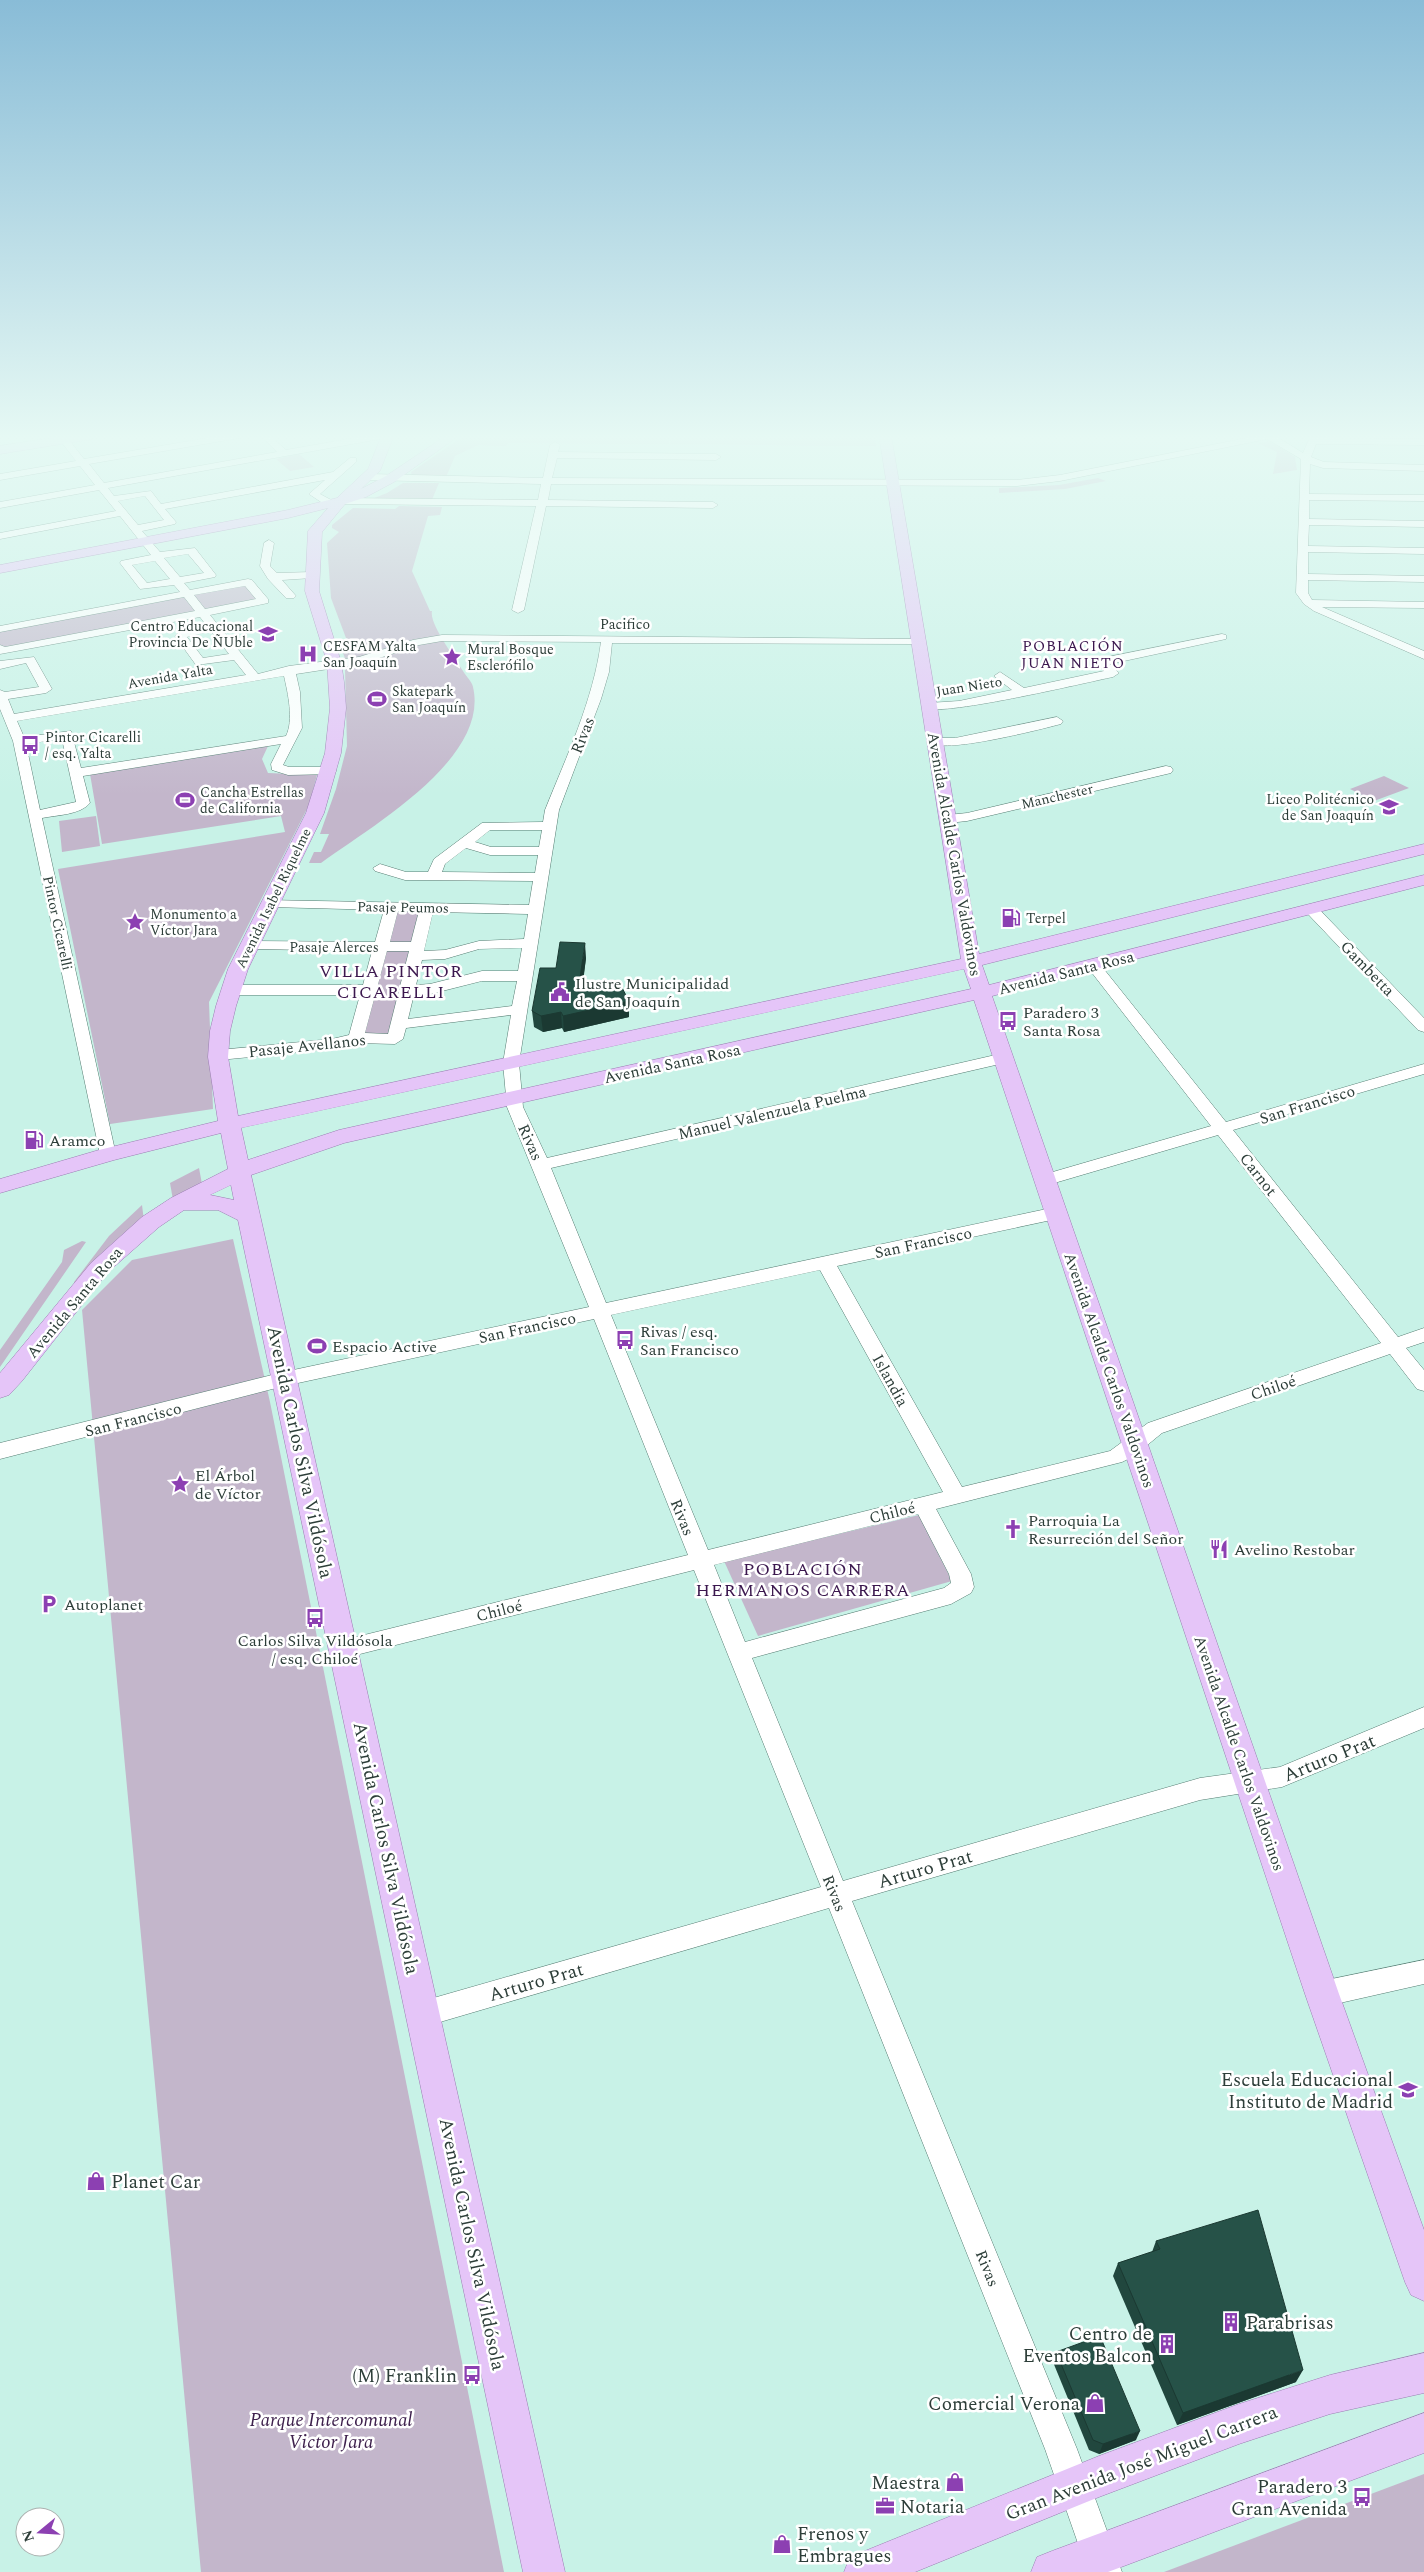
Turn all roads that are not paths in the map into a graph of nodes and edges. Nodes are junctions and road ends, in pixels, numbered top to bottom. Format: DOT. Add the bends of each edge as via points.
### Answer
graph roads {
  1 [pos="72,555"];
  2 [pos="163,555"];
  3 [pos="195,555"];
  4 [pos="267,555"];
  5 [pos="313,555"];
  6 [pos="529,555"];
  7 [pos="904,555"];
  8 [pos="1303,555"];
  9 [pos="157,556"];
  10 [pos="0,569"];
  11 [pos="312,574"];
  12 [pos="272,577"];
  13 [pos="1302,577"];
  14 [pos="1424,578"];
  15 [pos="177,581"];
  16 [pos="188,594"];
  17 [pos="290,596"];
  18 [pos="1310,603"];
  19 [pos="1424,605"];
  20 [pos="518,610"];
  21 [pos="202,612"];
  22 [pos="214,627"];
  23 [pos="0,629"];
  24 [pos="1222,637"];
  25 [pos="607,639"];
  26 [pos="918,642"];
  27 [pos="1424,647"];
  28 [pos="0,648"];
  29 [pos="1411,650"];
  30 [pos="238,656"];
  31 [pos="1424,656"];
  32 [pos="334,662"];
  33 [pos="0,665"];
  34 [pos="289,670"];
  35 [pos="254,676"];
  36 [pos="1000,676"];
  37 [pos="1022,692"];
  38 [pos="0,695"];
  39 [pos="929,707"];
  40 [pos="11,718"];
  41 [pos="1058,721"];
  42 [pos="290,739"];
  43 [pos="19,741"];
  44 [pos="935,742"];
  45 [pos="1166,770"];
  46 [pos="329,772"];
  47 [pos="77,774"];
  48 [pos="35,815"];
  49 [pos="948,818"];
  50 [pos="550,826"];
  51 [pos="464,843"];
  52 [pos="1424,850"];
  53 [pos="546,851"];
  54 [pos="380,868"];
  55 [pos="434,876"];
  56 [pos="542,876"];
  57 [pos="1424,880"];
  58 [pos="270,903"];
  59 [pos="392,907"];
  60 [pos="427,908"];
  61 [pos="1311,909"];
  62 [pos="536,910"];
  63 [pos="531,943"];
  64 [pos="250,945"];
  65 [pos="381,946"];
  66 [pos="417,952"];
  67 [pos="971,962"];
  68 [pos="1094,966"];
  69 [pos="526,976"];
  70 [pos="230,990"];
  71 [pos="369,990"];
  72 [pos="407,990"];
  73 [pos="982,993"];
  74 [pos="521,1010"];
  75 [pos="1424,1027"];
  76 [pos="397,1031"];
  77 [pos="356,1038"];
  78 [pos="219,1055"];
  79 [pos="1004,1058"];
  80 [pos="511,1063"];
  81 [pos="1424,1069"];
  82 [pos="514,1098"];
  83 [pos="1223,1129"];
  84 [pos="231,1133"];
  85 [pos="283,1154"];
  86 [pos="107,1155"];
  87 [pos="541,1165"];
  88 [pos="240,1171"];
  89 [pos="1045,1180"];
  90 [pos="0,1186"];
  91 [pos="181,1203"];
  92 [pos="1056,1213"];
  93 [pos="250,1217"];
  94 [pos="826,1263"];
  95 [pos="600,1312"];
  96 [pos="1424,1335"];
  97 [pos="1394,1346"];
  98 [pos="284,1379"];
  99 [pos="1424,1384"];
  100 [pos="0,1389"];
  101 [pos="1134,1444"];
  102 [pos="0,1451"];
  103 [pos="956,1496"];
  104 [pos="923,1504"];
  105 [pos="700,1560"];
  106 [pos="344,1649"];
  107 [pos="738,1653"];
  108 [pos="1424,1717"];
  109 [pos="1250,1783"];
  110 [pos="836,1894"];
  111 [pos="1424,1972"];
  112 [pos="1322,1994"];
  113 [pos="423,2014"];
  114 [pos="1424,2282"];
  115 [pos="1424,2373"];
  116 [pos="1424,2433"];
  117 [pos="1076,2485"];
  118 [pos="1102,2562"];
  119 [pos="544,2572"];
  120 [pos="865,2572"];
  121 [pos="1052,2572"];
  1 -- 10 [label="main road"];
  2 -- 9 [label="street"];
  3 -- 15 [label="street" via="211,574"];
  4 -- 12 [label="street" via="265,566"];
  5 -- 11 [label="main road, Avenida Isabel Riquelme"];
  6 -- 20 [label="street"];
  7 -- 26 [label="main road, Avenida Alcalde Carlos Valdovinos"];
  8 -- 13 [label="street"];
  9 -- 15 [label="street"];
  9 -- 15 [label="street" via="125,563 144,587"];
  11 -- 12 [label="street"];
  11 -- 32 [label="main road, Avenida Isabel Riquelme" via="313,598"];
  12 -- 17 [label="street"];
  13 -- 14 [label="street"];
  13 -- 18 [label="street" via="1301,590"];
  15 -- 16 [label="street"];
  16 -- 21 [label="street"];
  16 -- 21 [label="street" via="248,582 264,601"];
  16 -- 23 [label="street"];
  18 -- 19 [label="street"];
  18 -- 29 [label="street"];
  21 -- 22 [label="street"];
  21 -- 28 [label="street" via="2,651"];
  22 -- 30 [label="street"];
  22 -- 30 [label="street" via="181,636 200,662"];
  24 -- 37 [label="street, Juan Nieto" via="1105,661 1102,662 1113,673"];
  25 -- 26 [label="street, Pacifico"];
  25 -- 32 [label="street, Pacifico" via="442,638 417,642 372,657"];
  25 -- 50 [label="street, Rivas" via="596,699 552,810"];
  26 -- 39 [label="main road, Avenida Alcalde Carlos Valdovinos"];
  27 -- 29 [label="street"];
  29 -- 31 [label="street"];
  30 -- 35 [label="street"];
  32 -- 34 [label="street, Avenida Yalta"];
  32 -- 46 [label="main road, Avenida Isabel Riquelme" via="338,708"];
  33 -- 38 [label="street" via="30,659 46,689"];
  34 -- 35 [label="street, Avenida Yalta"];
  34 -- 42 [label="street" via="297,717"];
  35 -- 40 [label="street, Avenida Yalta"];
  36 -- 37 [label="street"];
  37 -- 39 [label="street, Juan Nieto" via="948,707"];
  38 -- 40 [label="street, Pintor Cicarelli"];
  39 -- 44 [label="main road, Avenida Alcalde Carlos Valdovinos"];
  40 -- 43 [label="street, Pintor Cicarelli"];
  41 -- 44 [label="street" via="962,741"];
  42 -- 46 [label="street" via="277,767 288,771"];
  42 -- 47 [label="street"];
  43 -- 47 [label="street" via="67,734"];
  43 -- 48 [label="street, Pintor Cicarelli"];
  44 -- 49 [label="main road, Avenida Alcalde Carlos Valdovinos"];
  45 -- 49 [label="street, Manchester" via="967,817"];
  46 -- 58 [label="main road, Avenida Isabel Riquelme" via="315,813"];
  47 -- 48 [label="street" via="83,803"];
  48 -- 86 [label="street, Pintor Cicarelli"];
  49 -- 67 [label="main road, Avenida Alcalde Carlos Valdovinos"];
  50 -- 51 [label="street" via="488,826"];
  50 -- 53 [label="street, Rivas"];
  51 -- 53 [label="street" via="490,851"];
  51 -- 55 [label="street" via="439,862"];
  52 -- 67 [label="main road, Avenida Santa Rosa"];
  53 -- 56 [label="street, Rivas"];
  54 -- 55 [label="street" via="405,876"];
  55 -- 56 [label="street"];
  56 -- 62 [label="street, Rivas"];
  57 -- 61 [label="main road, Avenida Santa Rosa"];
  58 -- 59 [label="street, Pasaje Peumos"];
  58 -- 64 [label="main road, Avenida Isabel Riquelme"];
  59 -- 60 [label="street, Pasaje Peumos"];
  59 -- 65 [label="street"];
  60 -- 62 [label="street, Pasaje Peumos"];
  60 -- 66 [label="street"];
  61 -- 68 [label="main road, Avenida Santa Rosa"];
  61 -- 75 [label="street, Gambetta"];
  62 -- 63 [label="street, Rivas"];
  63 -- 66 [label="street, Pasaje Alerces" via="479,944 445,954"];
  63 -- 69 [label="street, Rivas"];
  64 -- 65 [label="street, Pasaje Alerces"];
  64 -- 70 [label="main road, Avenida Isabel Riquelme"];
  65 -- 66 [label="street, Pasaje Alerces"];
  65 -- 71 [label="street"];
  66 -- 72 [label="street"];
  67 -- 73 [label="main road, Avenida Alcalde Carlos Valdovinos"];
  67 -- 80 [label="main road, Avenida Santa Rosa"];
  68 -- 73 [label="main road, Avenida Santa Rosa"];
  68 -- 83 [label="street, Carnot"];
  69 -- 72 [label="street" via="482,976 430,989"];
  69 -- 74 [label="street, Rivas"];
  70 -- 71 [label="street"];
  70 -- 78 [label="main road, Avenida Isabel Riquelme" via="222,1021"];
  71 -- 77 [label="street"];
  72 -- 76 [label="street"];
  73 -- 79 [label="main road, Avenida Alcalde Carlos Valdovinos"];
  73 -- 82 [label="main road, Avenida Santa Rosa"];
  74 -- 76 [label="street, Pasaje Avellanos" via="482,1012"];
  74 -- 80 [label="street, Rivas"];
  76 -- 77 [label="street, Pasaje Avellanos"];
  77 -- 78 [label="street, Pasaje Avellanos" via="332,1044"];
  78 -- 84 [label="main road, Avenida Isabel Riquelme"];
  79 -- 87 [label="street, Manuel Valenzuela Puelma"];
  79 -- 89 [label="main road, Avenida Alcalde Carlos Valdovinos"];
  80 -- 82 [label="street, Rivas"];
  80 -- 84 [label="main road, Avenida Santa Rosa"];
  81 -- 83 [label="street, San Francisco"];
  82 -- 85 [label="main road, Avenida Santa Rosa" via="339,1137"];
  82 -- 87 [label="street, Rivas"];
  83 -- 89 [label="street, San Francisco"];
  83 -- 97 [label="street, Carnot"];
  84 -- 85 [label="main road" via="238,1148 254,1154"];
  84 -- 86 [label="main road, Avenida Santa Rosa"];
  84 -- 88 [label="main road, Avenida Carlos Silva Vildósola"];
  85 -- 88 [label="main road, Avenida Santa Rosa"];
  86 -- 90 [label="main road, Avenida Santa Rosa"];
  87 -- 95 [label="street, Rivas"];
  88 -- 91 [label="main road, Avenida Santa Rosa"];
  88 -- 93 [label="main road, Avenida Carlos Silva Vildósola"];
  89 -- 92 [label="main road, Avenida Alcalde Carlos Valdovinos"];
  91 -- 93 [label="main road" via="218,1203 239,1209"];
  91 -- 100 [label="main road, Avenida Santa Rosa" via="140,1230 112,1254"];
  92 -- 94 [label="street, San Francisco"];
  92 -- 101 [label="main road, Avenida Alcalde Carlos Valdovinos"];
  93 -- 98 [label="main road, Avenida Carlos Silva Vildósola"];
  94 -- 95 [label="street, San Francisco"];
  94 -- 103 [label="street, Islandia"];
  95 -- 98 [label="street, San Francisco"];
  95 -- 105 [label="street, Rivas"];
  96 -- 97 [label="street, Chiloé"];
  97 -- 99 [label="street, Carnot"];
  97 -- 101 [label="street, Chiloé" via="1155,1428"];
  98 -- 102 [label="street, San Francisco"];
  98 -- 106 [label="main road, Avenida Carlos Silva Vildósola"];
  101 -- 103 [label="street, Chiloé" via="1116,1457"];
  101 -- 109 [label="main road, Avenida Alcalde Carlos Valdovinos"];
  103 -- 104 [label="street, Chiloé"];
  104 -- 105 [label="street, Chiloé"];
  104 -- 107 [label="street" via="960,1574 963,1587 951,1594"];
  105 -- 106 [label="street, Chiloé"];
  105 -- 107 [label="street, Rivas"];
  106 -- 113 [label="main road, Avenida Carlos Silva Vildósola"];
  107 -- 110 [label="street, Rivas"];
  108 -- 109 [label="street, Arturo Prat" via="1298,1772"];
  109 -- 110 [label="street, Arturo Prat" via="1200,1788"];
  109 -- 112 [label="main road, Avenida Alcalde Carlos Valdovinos"];
  110 -- 113 [label="street, Arturo Prat"];
  110 -- 117 [label="street, Rivas"];
  111 -- 112 [label="street"];
  112 -- 114 [label="main road, Avenida Alcalde Carlos Valdovinos"];
  113 -- 119 [label="main road, Avenida Carlos Silva Vildósola"];
  115 -- 117 [label="main road, Gran Avenida José Miguel Carrera" via="1331,2392 1280,2408"];
  116 -- 118 [label="main road"];
  117 -- 118 [label="street, Rivas"];
  117 -- 120 [label="main road, Gran Avenida José Miguel Carrera"];
  118 -- 121 [label="main road"];
}
